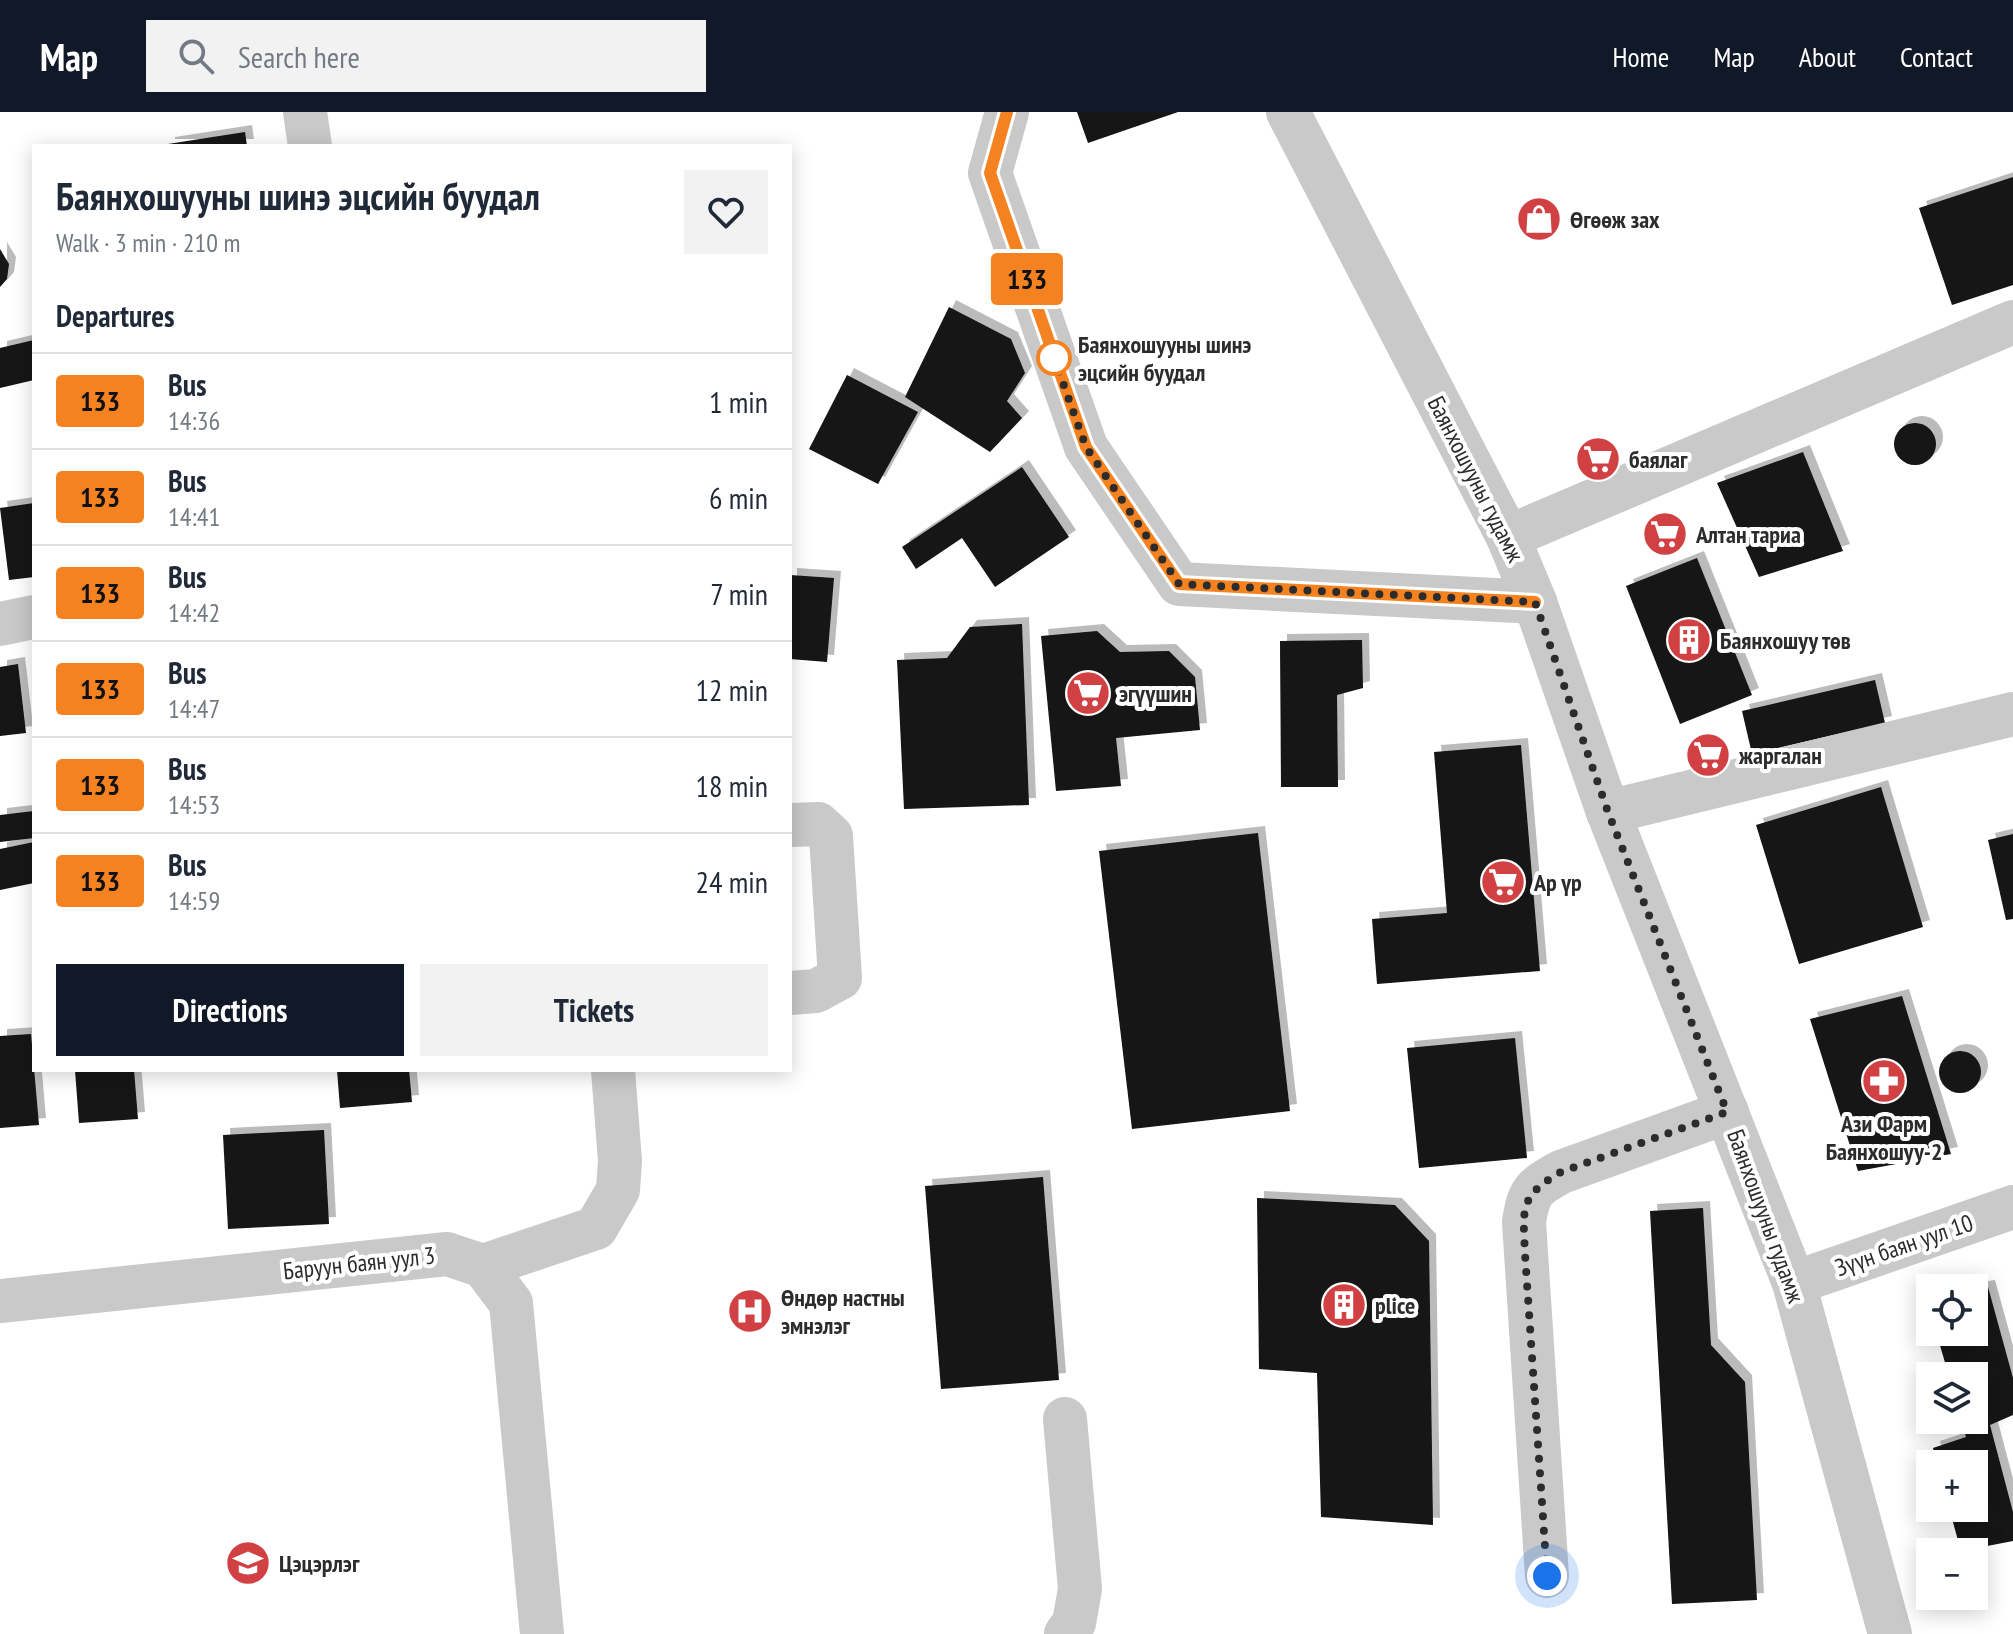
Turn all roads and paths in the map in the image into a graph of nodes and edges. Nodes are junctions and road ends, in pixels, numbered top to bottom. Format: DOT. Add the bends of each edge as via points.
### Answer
graph roads {
  1 [pos="305,112"];
  2 [pos="1007,112"];
  3 [pos="1288,112"];
  4 [pos="310,144"];
  5 [pos="2013,322"];
  6 [pos="1508,537"];
  7 [pos="1535,602"];
  8 [pos="32,617"];
  9 [pos="0,624"];
  10 [pos="2013,714"];
  11 [pos="1608,812"];
  12 [pos="792,825"];
  13 [pos="792,993"];
  14 [pos="613,1072"];
  15 [pos="1727,1112"];
  16 [pos="2013,1207"];
  17 [pos="483,1266"];
  18 [pos="1794,1283"];
  19 [pos="0,1301"];
  20 [pos="1065,1419"];
  21 [pos="1547,1576"];
  22 [pos="1883,1633"];
  23 [pos="542,1634"];
  24 [pos="1066,1634"];
  1 -- 4 [label="street"];
  2 -- 7 [label="street" via="990,173 1086,447 1179,584"];
  3 -- 6 [label="street, Баянхошууны гудамж"];
  5 -- 6 [label="street"];
  6 -- 7 [label="street, Баянхошууны гудамж"];
  7 -- 11 [label="street, Баянхошууны гудамж"];
  8 -- 9 [label="street"];
  10 -- 11 [label="street"];
  11 -- 15 [label="street, Баянхошууны гудамж"];
  12 -- 13 [label="street" via="818,824 831,836 840,978 816,991"];
  14 -- 17 [label="street" via="618,1190 596,1228"];
  15 -- 18 [label="street, Баянхошууны гудамж"];
  15 -- 21 [label="street" via="1561,1172 1527,1197 1525,1254"];
  16 -- 18 [label="street, Зүүн баян уул 10"];
  17 -- 19 [label="street, Баруун баян уул 3" via="447,1254"];
  17 -- 23 [label="street" via="511,1303"];
  18 -- 22 [label="street, Баянхошууны гудамж"];
  20 -- 24 [label="street" via="1080,1589 1074,1623"];
}
